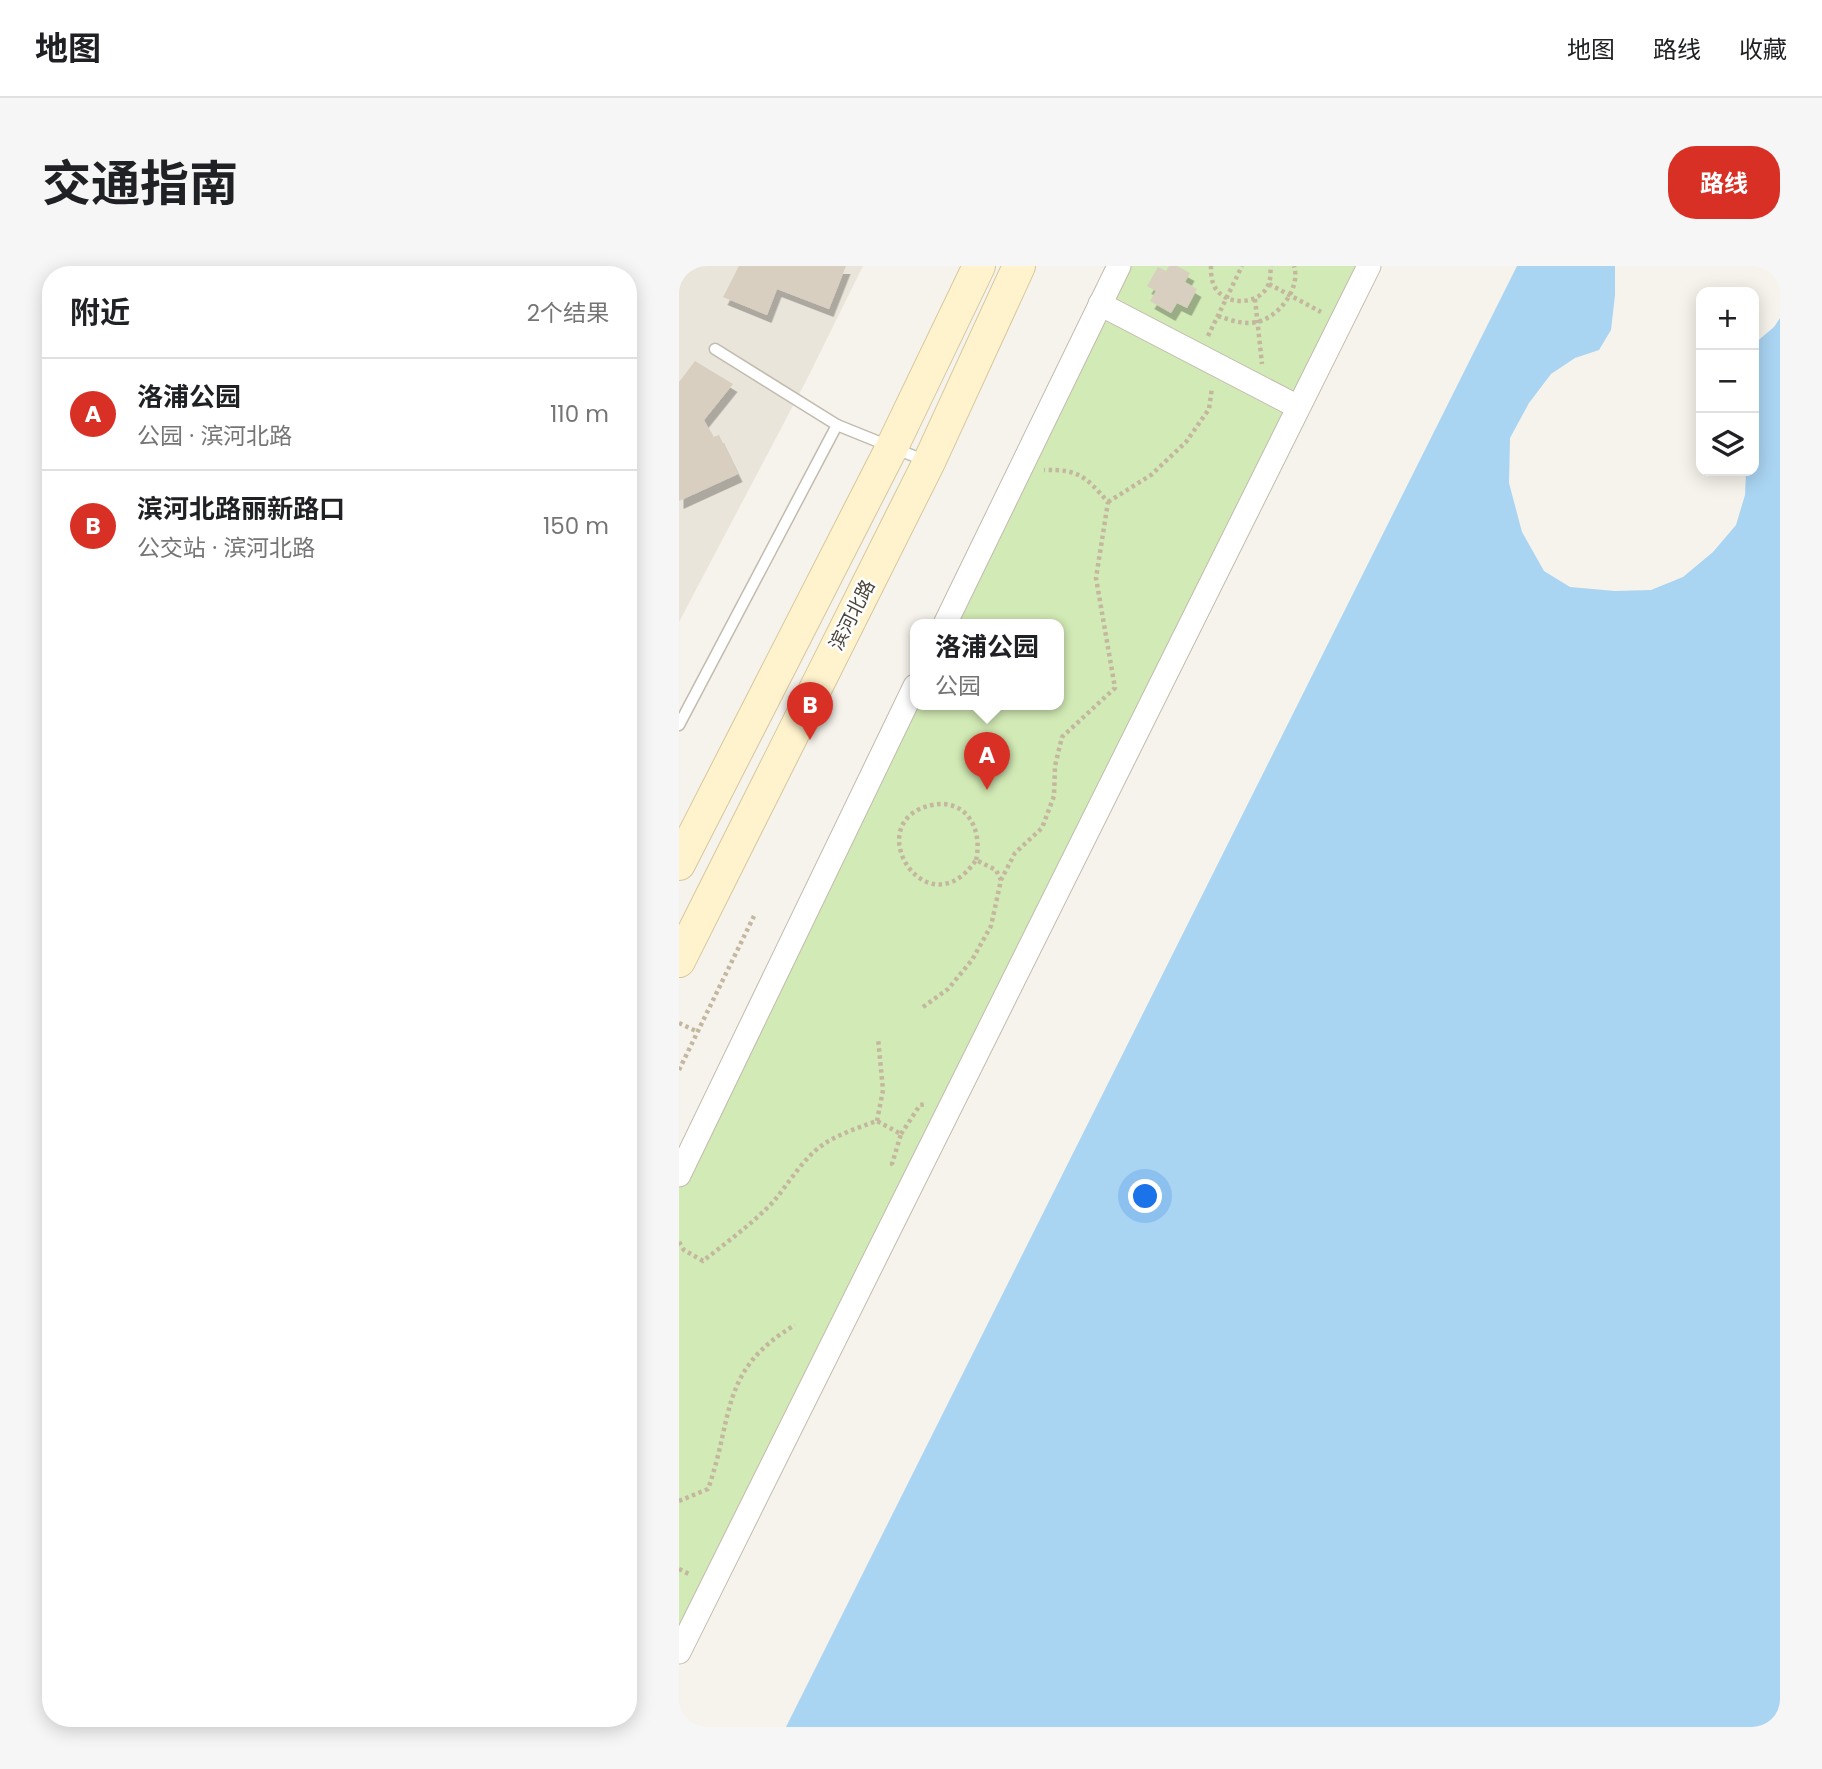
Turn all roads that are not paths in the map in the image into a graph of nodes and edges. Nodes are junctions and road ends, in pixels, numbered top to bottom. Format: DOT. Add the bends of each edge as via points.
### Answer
graph roads {
  1 [pos="979,266"];
  2 [pos="1019,266"];
  3 [pos="1119,266"];
  4 [pos="1369,266"];
  5 [pos="1100,304"];
  6 [pos="715,349"];
  7 [pos="1298,407"];
  8 [pos="837,425"];
  9 [pos="892,447"];
  10 [pos="929,462"];
  11 [pos="947,619"];
  12 [pos="910,696"];
  13 [pos="679,725"];
  14 [pos="679,864"];
  15 [pos="679,961"];
  16 [pos="679,1175"];
  17 [pos="679,1652"];
  1 -- 9 [label="main road"];
  2 -- 10 [label="main road, 滨河北路"];
  3 -- 5 [label="street"];
  4 -- 7 [label="street"];
  5 -- 7 [label="street"];
  5 -- 11 [label="street"];
  6 -- 8 [label="lane"];
  7 -- 17 [label="street"];
  8 -- 9 [label="lane"];
  8 -- 13 [label="lane"];
  9 -- 10 [label="lane"];
  9 -- 14 [label="main road"];
  10 -- 15 [label="main road, 滨河北路"];
  12 -- 16 [label="street"];
}
